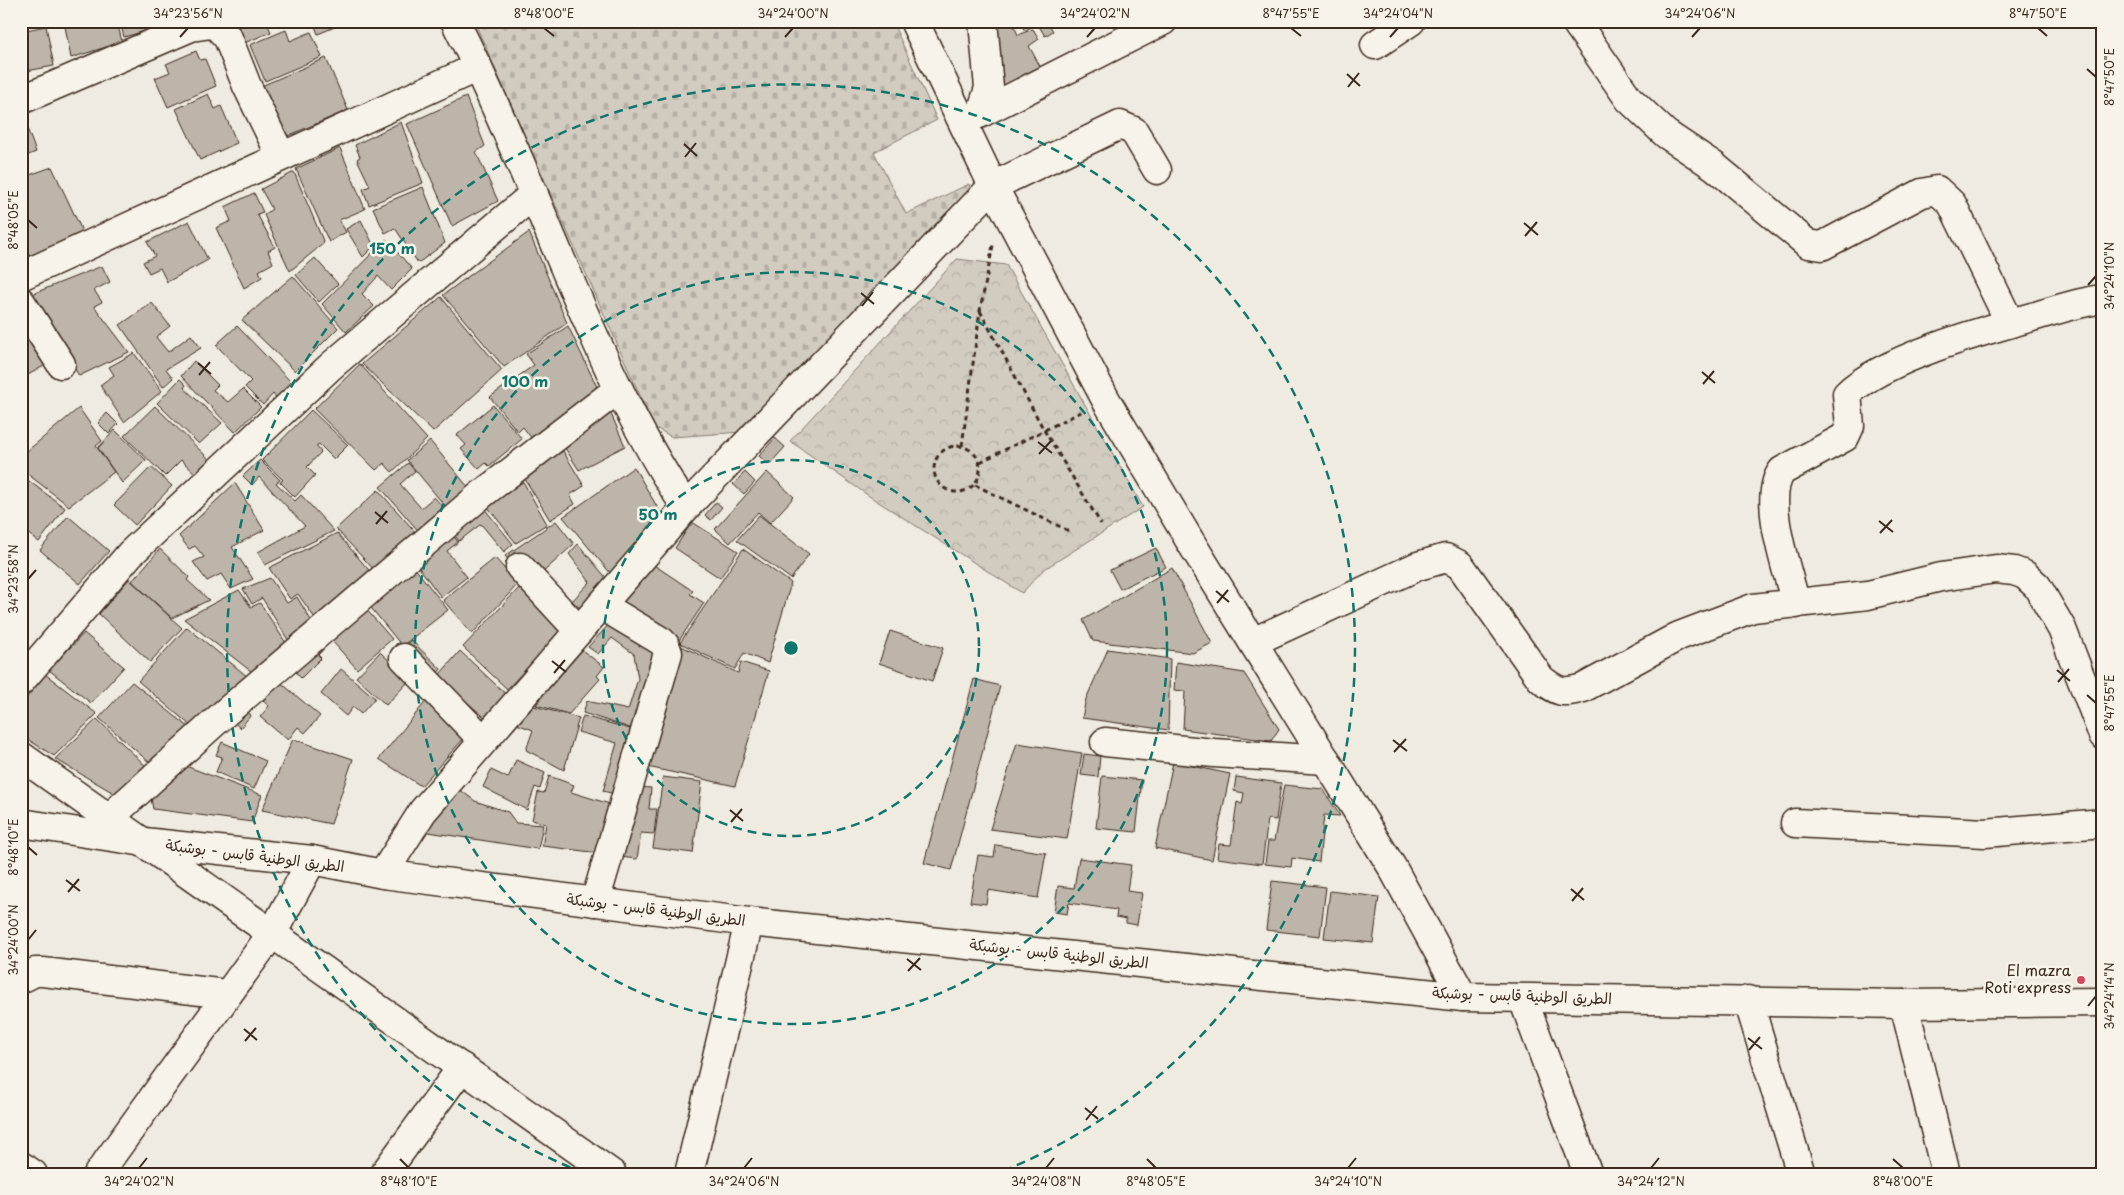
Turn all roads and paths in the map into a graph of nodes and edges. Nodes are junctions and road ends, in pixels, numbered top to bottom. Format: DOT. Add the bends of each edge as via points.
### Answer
graph roads {
  1 [pos="455,21"];
  2 [pos="914,21"];
  3 [pos="982,21"];
  4 [pos="1163,21"];
  5 [pos="1411,21"];
  6 [pos="1575,21"];
  7 [pos="1375,45"];
  8 [pos="478,67"];
  9 [pos="21,100"];
  10 [pos="972,117"];
  11 [pos="280,156"];
  12 [pos="1157,170"];
  13 [pos="997,193"];
  14 [pos="534,194"];
  15 [pos="23,269"];
  16 [pos="2103,299"];
  17 [pos="21,302"];
  18 [pos="980,311"];
  19 [pos="2010,323"];
  20 [pos="61,364"];
  21 [pos="617,390"];
  22 [pos="1106,400"];
  23 [pos="1044,430"];
  24 [pos="962,446"];
  25 [pos="980,462"];
  26 [pos="658,466"];
  27 [pos="714,479"];
  28 [pos="975,484"];
  29 [pos="686,507"];
  30 [pos="1101,524"];
  31 [pos="1071,532"];
  32 [pos="520,567"];
  33 [pos="1796,604"];
  34 [pos="602,605"];
  35 [pos="579,631"];
  36 [pos="1253,642"];
  37 [pos="404,658"];
  38 [pos="21,681"];
  39 [pos="2103,735"];
  40 [pos="483,740"];
  41 [pos="1105,742"];
  42 [pos="21,756"];
  43 [pos="1326,760"];
  44 [pos="109,818"];
  45 [pos="21,823"];
  46 [pos="1794,823"];
  47 [pos="2103,823"];
  48 [pos="144,842"];
  49 [pos="312,860"];
  50 [pos="383,874"];
  51 [pos="595,902"];
  52 [pos="749,922"];
  53 [pos="272,932"];
  54 [pos="21,979"];
  55 [pos="226,994"];
  56 [pos="1463,997"];
  57 [pos="1523,999"];
  58 [pos="1748,1000"];
  59 [pos="2103,1002"];
  60 [pos="1904,1004"];
  61 [pos="462,1066"];
  62 [pos="21,1166"];
  63 [pos="33,1174"];
  64 [pos="98,1174"];
  65 [pos="384,1174"];
  66 [pos="612,1174"];
  67 [pos="689,1174"];
  68 [pos="1588,1174"];
  69 [pos="1801,1174"];
  70 [pos="1946,1174"];
  1 -- 8 [label="street"];
  2 -- 10 [label="street"];
  3 -- 10 [label="street" via="989,88"];
  4 -- 10 [label="street"];
  5 -- 7 [label="street"];
  6 -- 19 [label="street" via="1630,99 1666,134 1714,166 1808,244 1822,246 1922,193 1937,190 1952,204"];
  8 -- 11 [label="street"];
  8 -- 14 [label="street"];
  9 -- 11 [label="street" via="191,27 212,24 228,38"];
  10 -- 13 [label="street"];
  11 -- 15 [label="street"];
  12 -- 13 [label="street" via="1134,131 1120,125"];
  13 -- 18 [label="path"];
  13 -- 22 [label="street"];
  13 -- 27 [label="street"];
  14 -- 21 [label="street"];
  14 -- 38 [label="street" via="331,366 130,554"];
  16 -- 19 [label="street"];
  17 -- 20 [label="street"];
  18 -- 23 [label="path"];
  18 -- 24 [label="path"];
  19 -- 33 [label="street" via="1916,356 1856,385 1847,394 1850,426 1845,437 1782,471 1775,480 1773,501 1779,537"];
  21 -- 26 [label="street"];
  21 -- 44 [label="street" via="482,494 233,706"];
  22 -- 23 [label="path"];
  22 -- 36 [label="street"];
  23 -- 25 [label="path"];
  23 -- 30 [label="path"];
  24 -- 25 [label="path" via="969,448"];
  24 -- 28 [label="path" via="949,446 941,452 934,464 935,476 941,486 951,491 962,492"];
  25 -- 28 [label="path"];
  26 -- 27 [label="street"];
  26 -- 29 [label="street"];
  27 -- 29 [label="street"];
  28 -- 31 [label="path"];
  29 -- 34 [label="street"];
  32 -- 35 [label="street"];
  33 -- 36 [label="street" via="1753,608 1714,622 1679,636 1583,688 1566,693 1542,679 1463,569 1446,558 1418,566"];
  33 -- 39 [label="street" via="1868,595 1971,572 2014,571 2037,586 2062,629"];
  34 -- 35 [label="street"];
  34 -- 51 [label="street" via="660,641 668,653"];
  35 -- 40 [label="street"];
  36 -- 43 [label="street"];
  37 -- 40 [label="street"];
  40 -- 50 [label="street" via="423,811"];
  41 -- 43 [label="street"];
  42 -- 44 [label="street"];
  43 -- 56 [label="street" via="1392,867"];
  44 -- 48 [label="street"];
  45 -- 48 [label="street, الطريق الوطنية قابس - بوشبكة"];
  46 -- 47 [label="street" via="1985,833"];
  48 -- 49 [label="street, الطريق الوطنية قابس - بوشبكة"];
  48 -- 53 [label="street"];
  49 -- 50 [label="street, الطريق الوطنية قابس - بوشبكة"];
  49 -- 53 [label="street"];
  50 -- 51 [label="street, الطريق الوطنية قابس - بوشبكة"];
  51 -- 52 [label="street, الطريق الوطنية قابس - بوشبكة"];
  52 -- 56 [label="street, الطريق الوطنية قابس - بوشبكة"];
  52 -- 67 [label="street"];
  53 -- 55 [label="street"];
  53 -- 61 [label="street"];
  54 -- 55 [label="street" via="35,972 44,972"];
  55 -- 64 [label="street"];
  56 -- 57 [label="street, الطريق الوطنية قابس - بوشبكة"];
  57 -- 58 [label="street, الطريق الوطنية قابس - بوشبكة"];
  57 -- 68 [label="street"];
  58 -- 60 [label="street, الطريق الوطنية قابس - بوشبكة"];
  58 -- 69 [label="street"];
  59 -- 60 [label="street, الطريق الوطنية قابس - بوشبكة"];
  60 -- 70 [label="street"];
  61 -- 65 [label="street"];
  61 -- 66 [label="street"];
  62 -- 63 [label="street"];
}
